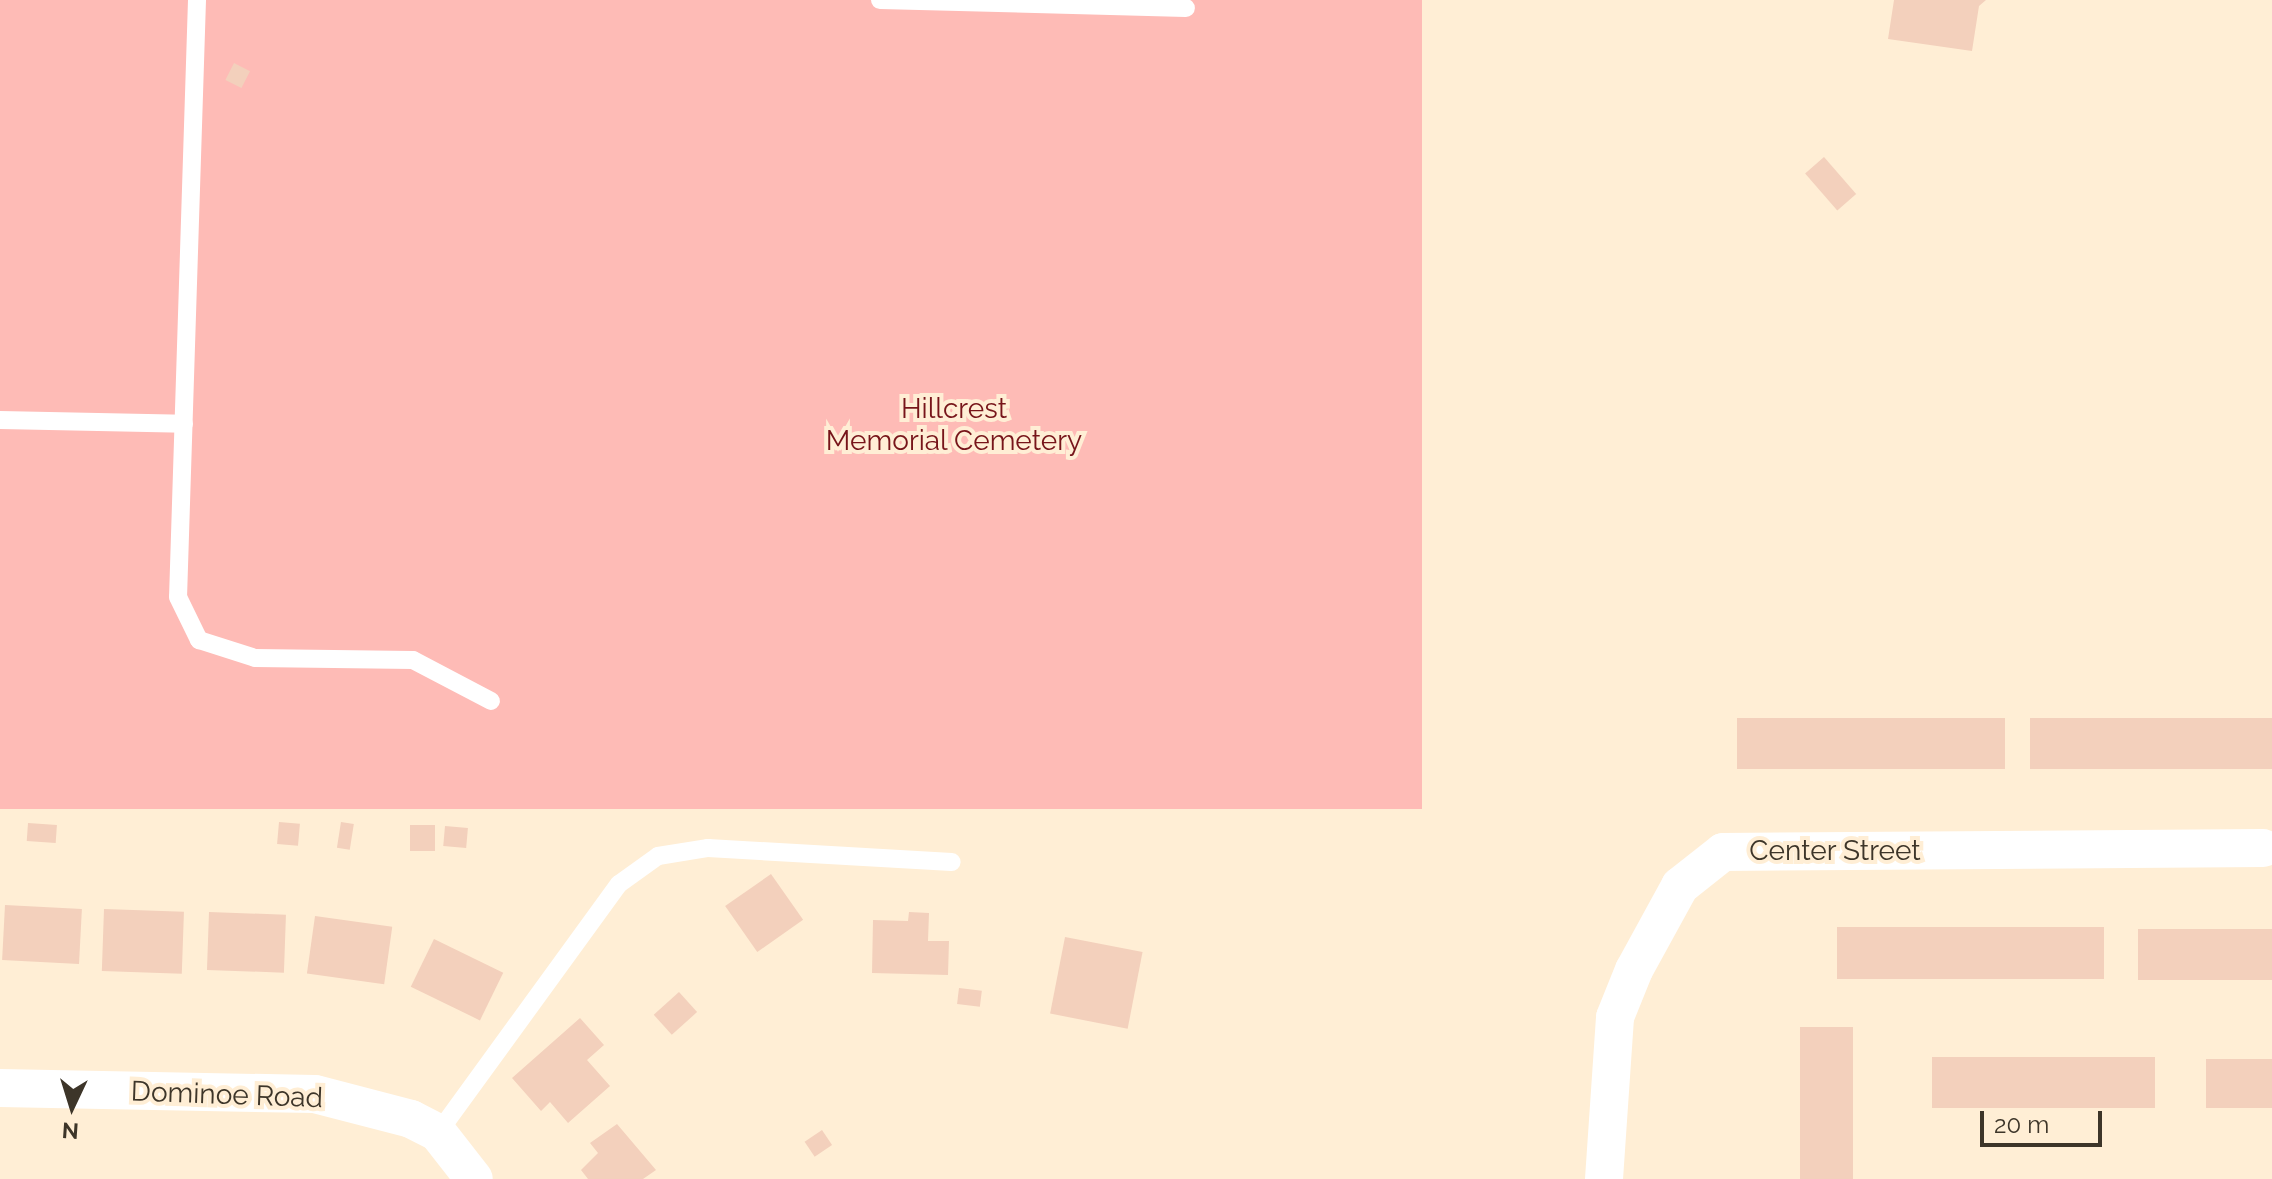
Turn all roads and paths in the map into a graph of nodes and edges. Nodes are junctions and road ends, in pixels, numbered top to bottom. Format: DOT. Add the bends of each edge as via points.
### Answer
graph roads {
  1 [pos="197,0"];
  2 [pos="880,0"];
  3 [pos="1186,8"];
  4 [pos="0,420"];
  5 [pos="184,424"];
  6 [pos="491,701"];
  7 [pos="2263,848"];
  8 [pos="952,862"];
  9 [pos="0,1088"];
  10 [pos="438,1133"];
  11 [pos="474,1179"];
  12 [pos="1604,1179"];
  1 -- 5 [label="lane"];
  2 -- 3 [label="lane"];
  4 -- 5 [label="lane"];
  5 -- 6 [label="lane" via="178,597 199,640 255,658 413,660"];
  7 -- 12 [label="street, Center Street" via="1723,852 1680,886 1615,1017"];
  8 -- 10 [label="lane" via="708,848 658,856 619,884"];
  9 -- 10 [label="street, Dominoe Road" via="315,1094 411,1119"];
  10 -- 11 [label="street, Dominoe Road"];
}
